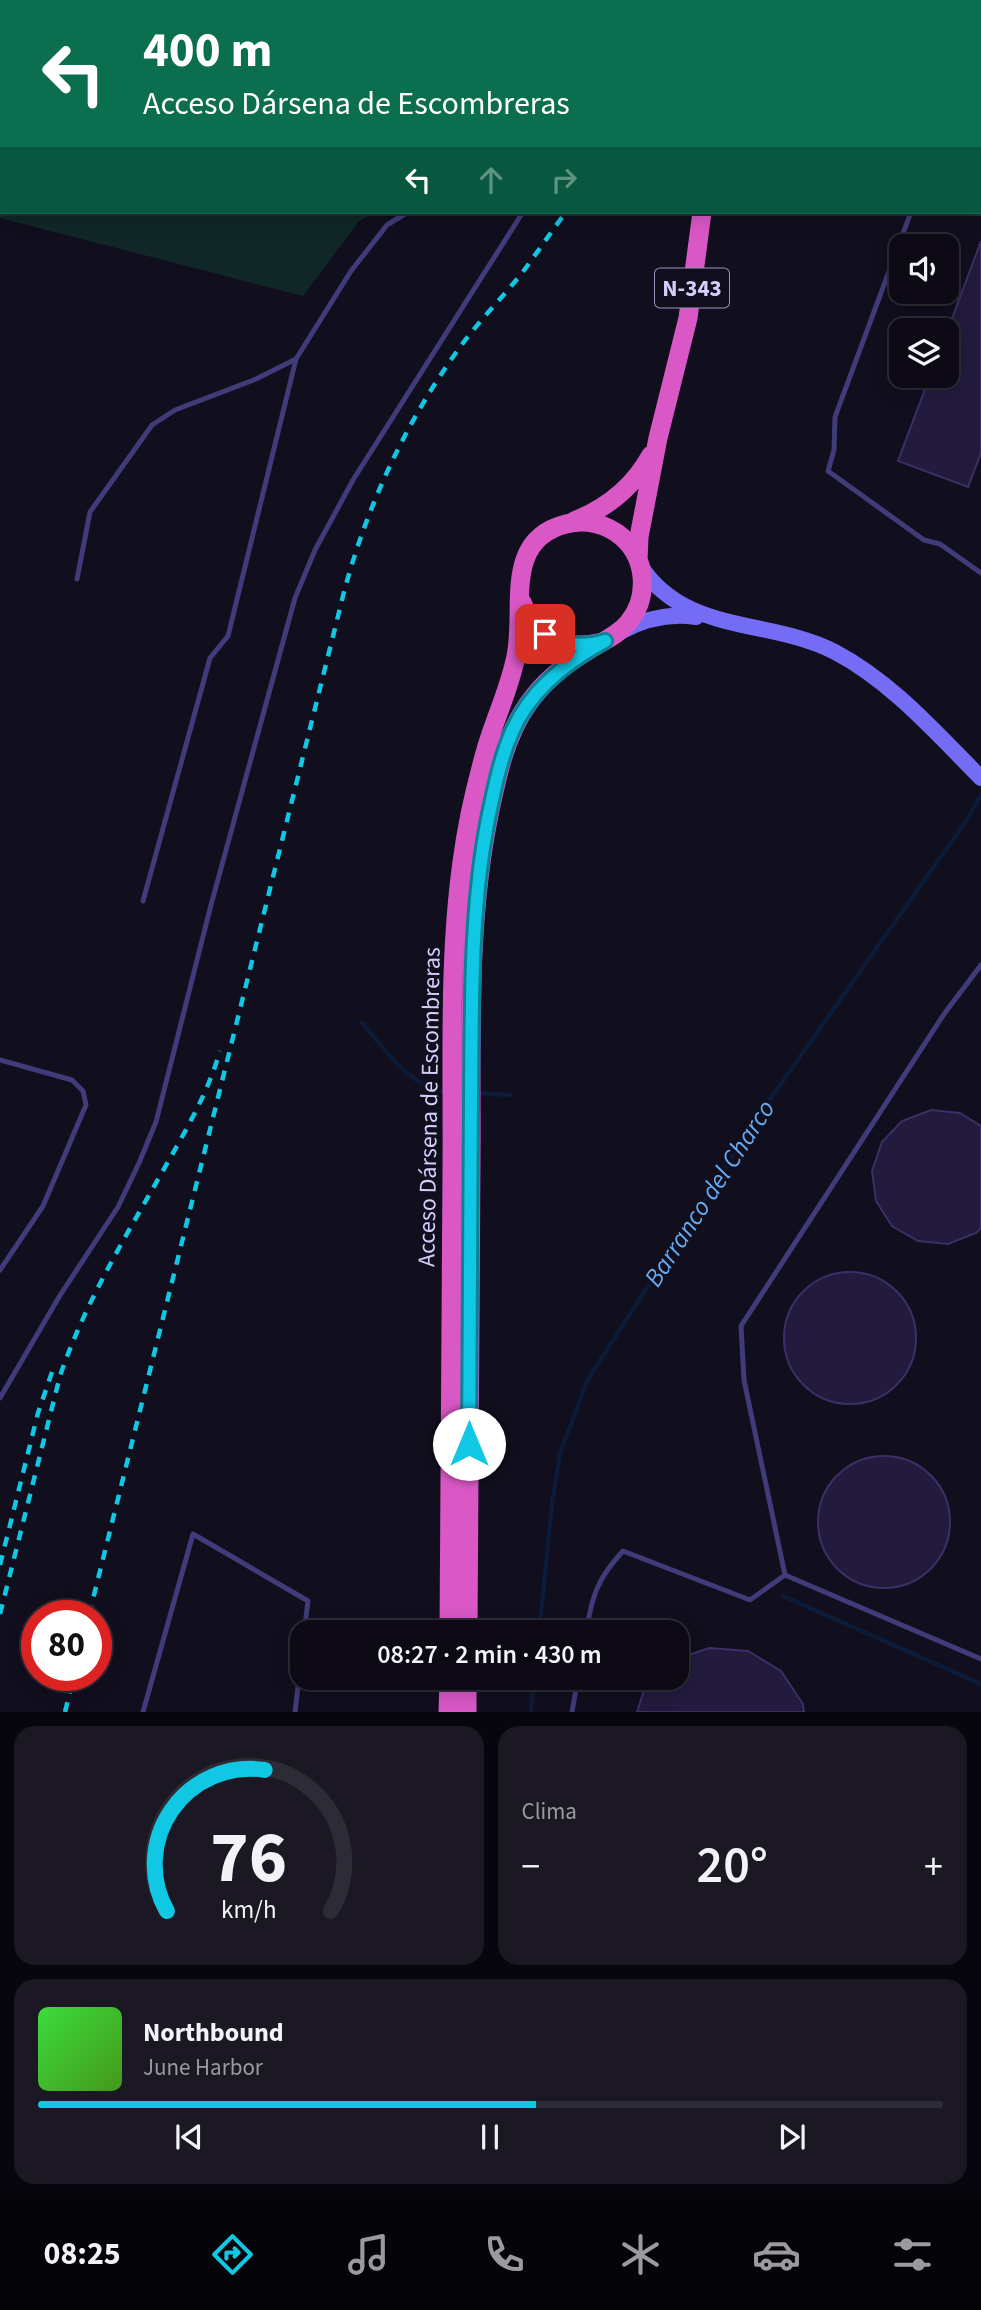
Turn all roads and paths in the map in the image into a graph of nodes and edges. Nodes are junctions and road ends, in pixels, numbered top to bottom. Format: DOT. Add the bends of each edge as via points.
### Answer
graph roads {
  1 [pos="405,214"];
  2 [pos="522,214"];
  3 [pos="702,214"];
  4 [pos="910,214"];
  5 [pos="296,359"];
  6 [pos="658,438"];
  7 [pos="559,526"];
  8 [pos="639,562"];
  9 [pos="981,573"];
  10 [pos="77,579"];
  11 [pos="520,591"];
  12 [pos="726,621"];
  13 [pos="609,638"];
  14 [pos="981,778"];
  15 [pos="143,901"];
  16 [pos="981,965"];
  17 [pos="0,1060"];
  18 [pos="0,1270"];
  19 [pos="0,1398"];
  20 [pos="785,1575"];
  21 [pos="306,1620"];
  22 [pos="449,1620"];
  23 [pos="468,1620"];
  24 [pos="588,1620"];
  25 [pos="981,1659"];
  26 [pos="298,1690"];
  27 [pos="449,1690"];
  28 [pos="467,1690"];
  29 [pos="576,1690"];
  30 [pos="143,1712"];
  31 [pos="295,1712"];
  32 [pos="448,1712"];
  33 [pos="467,1712"];
  34 [pos="572,1712"];
  1 -- 5 [label="lane" via="387,225 351,271"];
  2 -- 19 [label="lane" via="315,550 295,598 156,1122 118,1207"];
  3 -- 6 [label="highway, N-343" via="688,318"];
  4 -- 9 [label="lane" via="835,417 828,471 924,540 940,544"];
  5 -- 10 [label="lane" via="175,410 152,425 90,512"];
  5 -- 15 [label="lane" via="228,636 209,658"];
  6 -- 7 [label="highway, N-343" via="639,474 617,497"];
  6 -- 8 [label="highway, N-343" via="639,537"];
  7 -- 8 [label="highway" via="586,522 605,527 622,538"];
  7 -- 11 [label="highway, Acceso Dársena de Escombreras" via="528,553"];
  8 -- 12 [label="main road" via="671,600"];
  8 -- 13 [label="highway, Acceso Dársena de Escombreras" via="640,600 632,618"];
  11 -- 13 [label="highway" via="530,618 552,639 579,645"];
  11 -- 22 [label="highway, Acceso Dársena de Escombreras" via="518,651 475,793 457,915"];
  12 -- 13 [label="main road" via="662,617"];
  12 -- 14 [label="main road" via="780,632 834,652 878,679"];
  13 -- 23 [label="highway, Acceso Dársena de Escombreras" via="552,676 520,716 497,779 481,864 471,1018"];
  16 -- 20 [label="lane" via="944,1014 741,1326 744,1380"];
  17 -- 18 [label="lane" via="72,1080 83,1091 86,1105 43,1206"];
  20 -- 24 [label="lane" via="750,1600 623,1551 608,1566 592,1596"];
  20 -- 25 [label="lane"];
  21 -- 30 [label="lane" via="308,1601 193,1534"];
  26 -- 31 [label="lane"];
  27 -- 32 [label="highway"];
  28 -- 33 [label="highway"];
  29 -- 34 [label="lane"];
}
